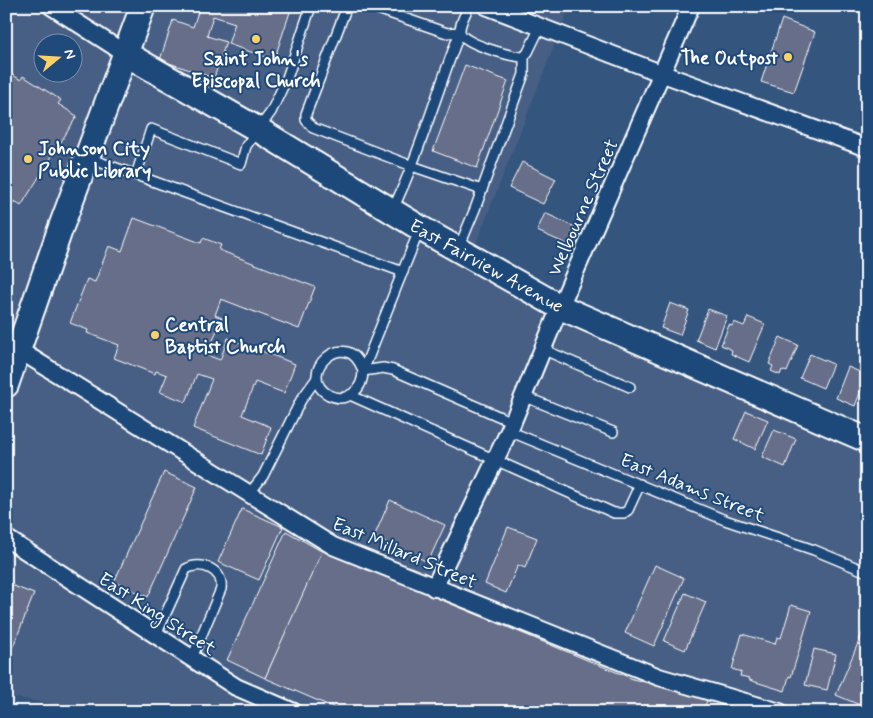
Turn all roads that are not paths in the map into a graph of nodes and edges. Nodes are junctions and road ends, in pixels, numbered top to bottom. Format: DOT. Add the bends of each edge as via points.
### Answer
graph roads {
  1 [pos="51,6"];
  2 [pos="143,6"];
  3 [pos="311,6"];
  4 [pos="347,6"];
  5 [pos="369,6"];
  6 [pos="469,6"];
  7 [pos="486,6"];
  8 [pos="692,6"];
  9 [pos="540,27"];
  10 [pos="460,32"];
  11 [pos="126,54"];
  12 [pos="524,57"];
  13 [pos="663,74"];
  14 [pos="259,130"];
  15 [pos="867,148"];
  16 [pos="88,157"];
  17 [pos="412,166"];
  18 [pos="136,176"];
  19 [pos="482,190"];
  20 [pos="392,211"];
  21 [pos="420,228"];
  22 [pos="458,250"];
  23 [pos="404,272"];
  24 [pos="560,307"];
  25 [pos="12,346"];
  26 [pos="542,349"];
  27 [pos="363,371"];
  28 [pos="317,378"];
  29 [pos="6,385"];
  30 [pos="630,387"];
  31 [pos="350,395"];
  32 [pos="523,396"];
  33 [pos="510,427"];
  34 [pos="613,432"];
  35 [pos="867,440"];
  36 [pos="495,460"];
  37 [pos="640,484"];
  38 [pos="249,494"];
  39 [pos="6,538"];
  40 [pos="867,572"];
  41 [pos="434,588"];
  42 [pos="156,635"];
  43 [pos="192,658"];
  44 [pos="294,712"];
  45 [pos="780,712"];
  1 -- 11 [label="street"];
  2 -- 11 [label="street"];
  3 -- 14 [label="lane" via="287,78"];
  4 -- 17 [label="lane" via="306,120 313,128"];
  5 -- 10 [label="lane" via="447,33"];
  6 -- 10 [label="lane"];
  7 -- 9 [label="street"];
  8 -- 13 [label="street, Welbourne Street"];
  9 -- 12 [label="lane"];
  9 -- 13 [label="street"];
  10 -- 12 [label="lane" via="471,42"];
  10 -- 17 [label="lane"];
  11 -- 14 [label="street, East Fairview Avenue"];
  11 -- 16 [label="street"];
  12 -- 19 [label="lane" via="524,74"];
  13 -- 15 [label="street"];
  13 -- 24 [label="street, Welbourne Street"];
  14 -- 18 [label="lane" via="246,146 242,164 151,129"];
  14 -- 20 [label="street, East Fairview Avenue"];
  16 -- 18 [label="lane"];
  16 -- 25 [label="street"];
  17 -- 19 [label="lane"];
  17 -- 20 [label="lane"];
  18 -- 23 [label="lane"];
  19 -- 22 [label="lane"];
  20 -- 21 [label="street, East Fairview Avenue"];
  21 -- 22 [label="street, East Fairview Avenue"];
  21 -- 23 [label="lane"];
  22 -- 24 [label="street, East Fairview Avenue"];
  23 -- 27 [label="lane"];
  24 -- 26 [label="street, Welbourne Street"];
  24 -- 35 [label="street, East Fairview Avenue"];
  25 -- 29 [label="street"];
  25 -- 38 [label="street, East Millard Street"];
  26 -- 30 [label="lane"];
  26 -- 32 [label="street, Welbourne Street"];
  27 -- 28 [label="lane" via="355,357 341,351 326,356"];
  27 -- 31 [label="lane" via="360,386"];
  27 -- 33 [label="lane, East Adams Street" via="394,370"];
  28 -- 31 [label="lane" via="330,395"];
  28 -- 38 [label="lane" via="301,400 263,476"];
  31 -- 36 [label="lane"];
  32 -- 33 [label="street, Welbourne Street"];
  32 -- 34 [label="lane"];
  33 -- 36 [label="street, Welbourne Street"];
  33 -- 37 [label="lane, East Adams Street"];
  36 -- 37 [label="lane" via="614,513 628,510"];
  36 -- 41 [label="street, Welbourne Street"];
  37 -- 40 [label="lane, East Adams Street" via="725,520"];
  38 -- 41 [label="street, East Millard Street" via="333,546"];
  39 -- 42 [label="street, East King Street"];
  41 -- 45 [label="street, East Millard Street" via="659,677"];
  42 -- 43 [label="street, East King Street"];
  42 -- 43 [label="lane" via="186,570 199,564 206,566 222,583"];
  43 -- 44 [label="street, East King Street" via="236,687"];
}
